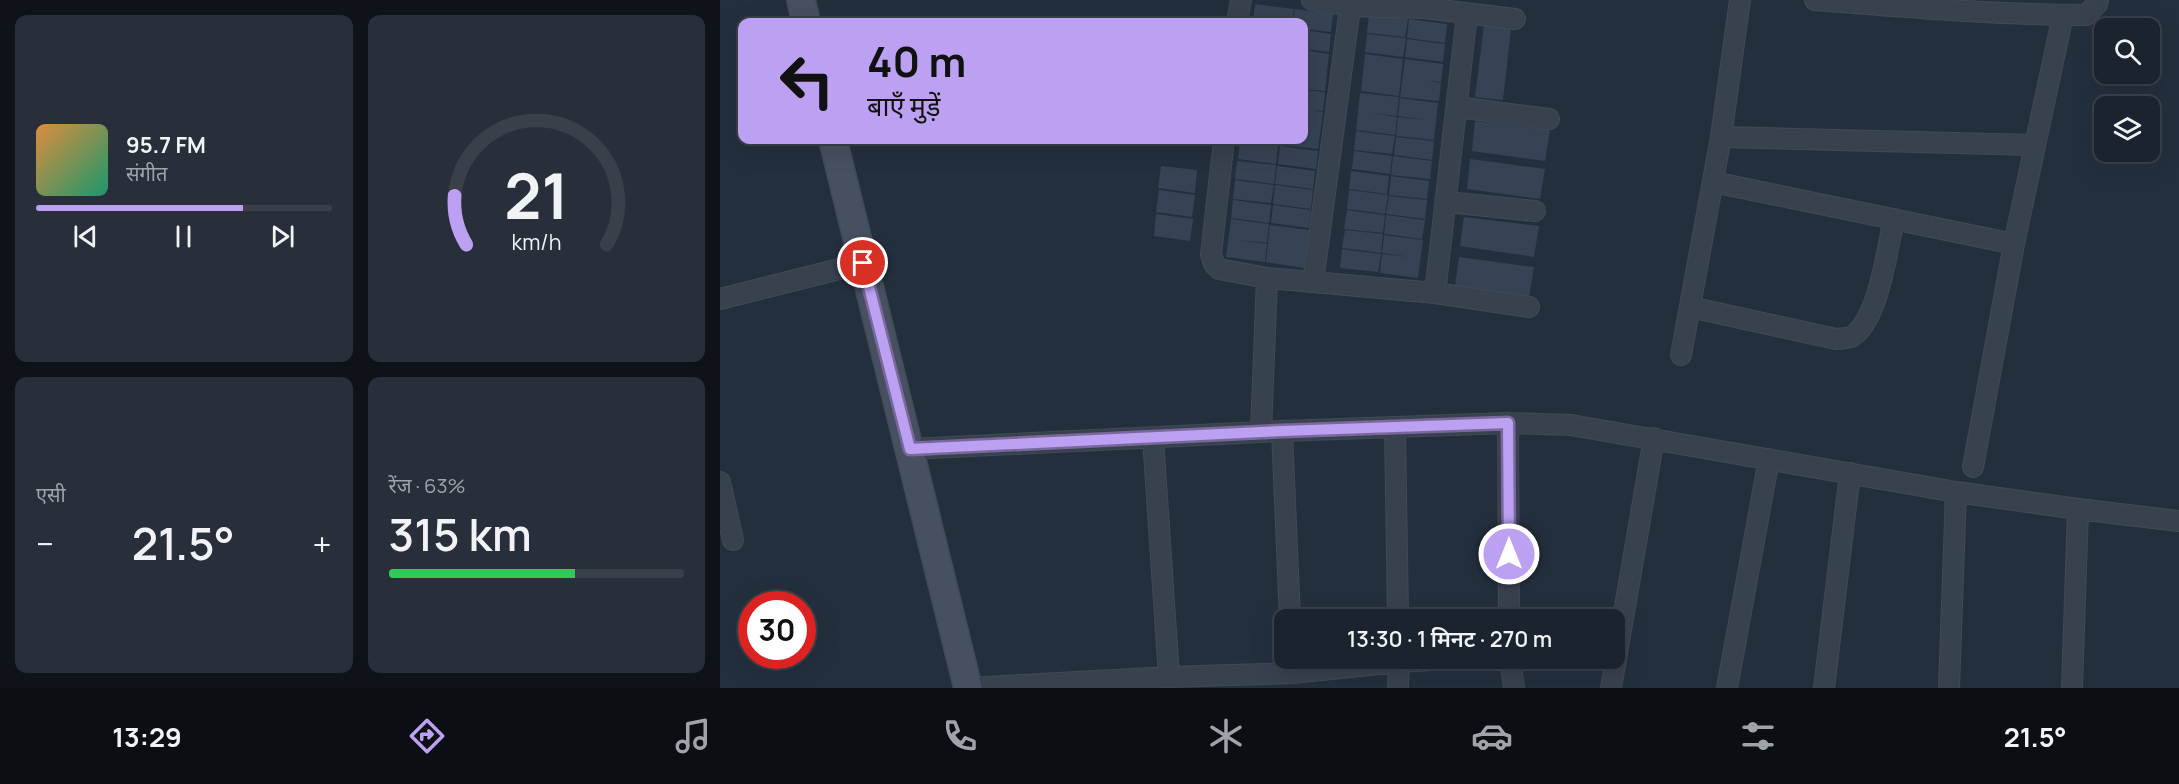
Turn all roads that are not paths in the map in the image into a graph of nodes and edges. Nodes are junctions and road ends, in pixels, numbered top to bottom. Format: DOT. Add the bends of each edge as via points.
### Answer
graph roads {
  1 [pos="801,0"];
  2 [pos="1241,0"];
  3 [pos="1312,0"];
  4 [pos="1740,0"];
  5 [pos="1815,0"];
  6 [pos="2098,0"];
  7 [pos="1351,3"];
  8 [pos="1425,4"];
  9 [pos="1937,5"];
  10 [pos="1467,14"];
  11 [pos="2063,15"];
  12 [pos="805,18"];
  13 [pos="1238,18"];
  14 [pos="1515,19"];
  15 [pos="1457,106"];
  16 [pos="1549,119"];
  17 [pos="1721,137"];
  18 [pos="834,144"];
  19 [pos="1224,144"];
  20 [pos="2035,145"];
  21 [pos="1713,182"];
  22 [pos="1447,202"];
  23 [pos="1535,211"];
  24 [pos="1894,219"];
  25 [pos="2014,244"];
  26 [pos="863,263"];
  27 [pos="1267,278"];
  28 [pos="1313,282"];
  29 [pos="1435,293"];
  30 [pos="720,298"];
  31 [pos="1529,307"];
  32 [pos="1690,307"];
  33 [pos="1681,355"];
  34 [pos="1508,423"];
  35 [pos="1395,428"];
  36 [pos="1282,431"];
  37 [pos="1261,432"];
  38 [pos="1153,438"];
  39 [pos="1654,438"];
  40 [pos="910,449"];
  41 [pos="1769,459"];
  42 [pos="1973,467"];
  43 [pos="1850,473"];
  44 [pos="720,482"];
  45 [pos="1956,492"];
  46 [pos="2078,509"];
  47 [pos="2179,521"];
  48 [pos="732,540"];
  49 [pos="1290,609"];
  50 [pos="1398,609"];
  51 [pos="1509,609"];
  52 [pos="1325,669"];
  53 [pos="1399,669"];
  54 [pos="1511,669"];
  55 [pos="1292,673"];
  56 [pos="1169,677"];
  57 [pos="1198,683"];
  58 [pos="968,688"];
  59 [pos="1398,688"];
  60 [pos="1514,688"];
  61 [pos="1611,688"];
  62 [pos="1727,688"];
  63 [pos="1824,688"];
  64 [pos="1949,688"];
  65 [pos="2072,688"];
  1 -- 12 [label="main road"];
  2 -- 13 [label="street"];
  3 -- 7 [label="street"];
  4 -- 17 [label="street"];
  5 -- 9 [label="street"];
  6 -- 11 [label="street" via="2086,15"];
  7 -- 8 [label="street"];
  7 -- 28 [label="street"];
  8 -- 10 [label="street"];
  9 -- 11 [label="street"];
  10 -- 14 [label="street"];
  10 -- 15 [label="street"];
  11 -- 20 [label="street"];
  15 -- 16 [label="street"];
  15 -- 22 [label="street"];
  17 -- 20 [label="street"];
  17 -- 21 [label="street"];
  18 -- 26 [label="main road"];
  19 -- 27 [label="street" via="1211,254 1214,264"];
  20 -- 25 [label="street"];
  21 -- 24 [label="street"];
  21 -- 32 [label="street"];
  22 -- 23 [label="street"];
  22 -- 29 [label="street"];
  24 -- 25 [label="street"];
  24 -- 32 [label="street" via="1874,307 1852,338 1836,339"];
  25 -- 42 [label="street"];
  26 -- 30 [label="street"];
  26 -- 40 [label="main road"];
  27 -- 28 [label="street"];
  27 -- 37 [label="street"];
  28 -- 29 [label="street"];
  29 -- 31 [label="street"];
  32 -- 33 [label="street"];
  34 -- 35 [label="street"];
  34 -- 39 [label="street" via="1571,425"];
  34 -- 51 [label="street"];
  35 -- 36 [label="street"];
  35 -- 50 [label="street"];
  36 -- 37 [label="street"];
  36 -- 49 [label="street"];
  37 -- 38 [label="street"];
  38 -- 40 [label="street"];
  38 -- 56 [label="street"];
  39 -- 41 [label="street"];
  39 -- 61 [label="street"];
  40 -- 58 [label="main road"];
  41 -- 43 [label="street"];
  41 -- 62 [label="street"];
  43 -- 45 [label="street"];
  43 -- 63 [label="street"];
  44 -- 48 [label="street"];
  45 -- 46 [label="street"];
  45 -- 64 [label="street"];
  46 -- 47 [label="street"];
  46 -- 65 [label="street"];
  52 -- 55 [label="street"];
  53 -- 59 [label="street"];
  54 -- 60 [label="street"];
  55 -- 57 [label="street"];
  56 -- 57 [label="street"];
  56 -- 58 [label="street"];
}
